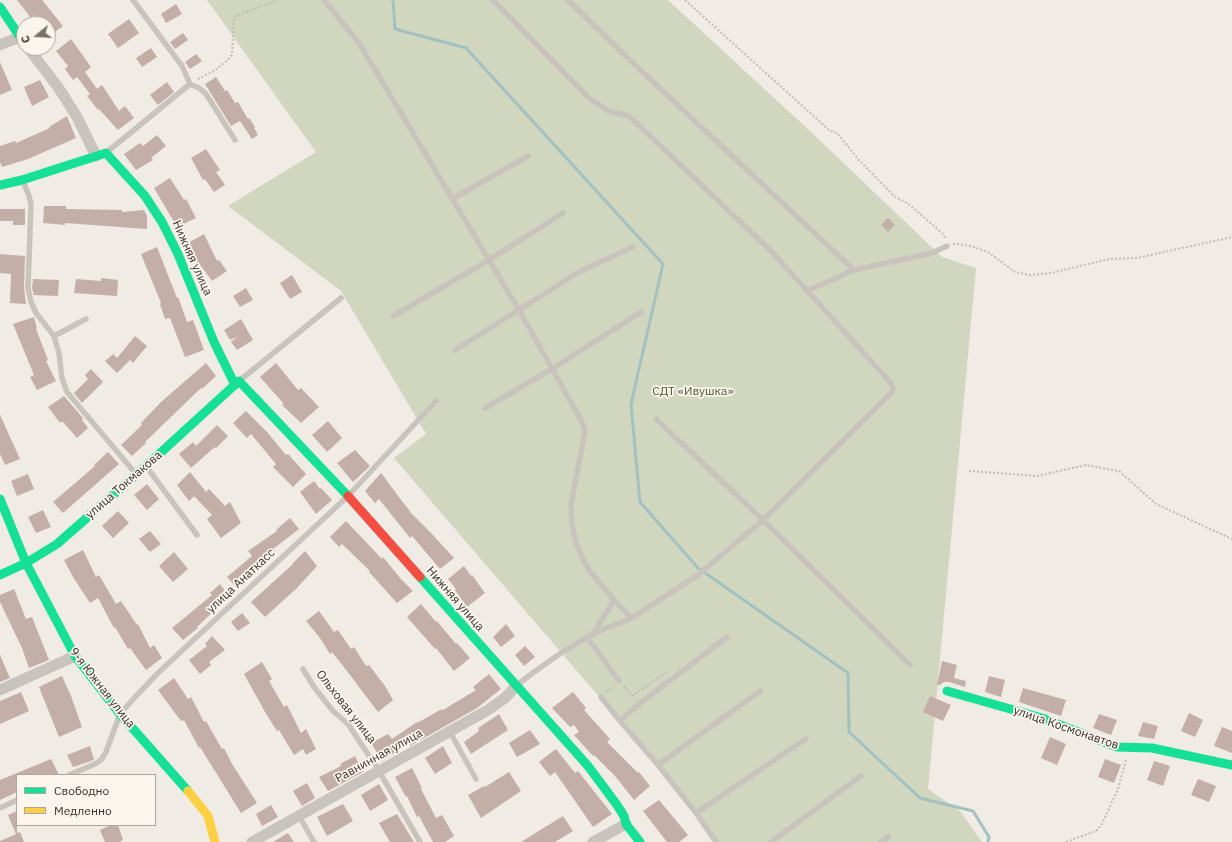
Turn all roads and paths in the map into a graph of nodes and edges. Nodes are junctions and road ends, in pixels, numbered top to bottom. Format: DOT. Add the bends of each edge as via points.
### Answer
graph roads {
  1 [pos="133,0"];
  2 [pos="277,0"];
  3 [pos="324,0"];
  4 [pos="493,0"];
  5 [pos="568,0"];
  6 [pos="685,0"];
  7 [pos="0,8"];
  8 [pos="16,31"];
  9 [pos="16,41"];
  10 [pos="0,45"];
  11 [pos="34,56"];
  12 [pos="190,84"];
  13 [pos="236,140"];
  14 [pos="101,155"];
  15 [pos="528,156"];
  16 [pos="22,180"];
  17 [pos="0,185"];
  18 [pos="452,199"];
  19 [pos="564,213"];
  20 [pos="1232,237"];
  21 [pos="947,246"];
  22 [pos="632,247"];
  23 [pos="489,260"];
  24 [pos="854,270"];
  25 [pos="807,291"];
  26 [pos="341,298"];
  27 [pos="519,310"];
  28 [pos="641,312"];
  29 [pos="393,316"];
  30 [pos="86,319"];
  31 [pos="54,336"];
  32 [pos="456,350"];
  33 [pos="552,369"];
  34 [pos="237,383"];
  35 [pos="436,401"];
  36 [pos="485,408"];
  37 [pos="656,419"];
  38 [pos="146,466"];
  39 [pos="969,471"];
  40 [pos="136,474"];
  41 [pos="348,496"];
  42 [pos="0,499"];
  43 [pos="763,520"];
  44 [pos="197,535"];
  45 [pos="1232,539"];
  46 [pos="26,563"];
  47 [pos="0,575"];
  48 [pos="614,600"];
  49 [pos="632,618"];
  50 [pos="590,636"];
  51 [pos="727,638"];
  52 [pos="75,656"];
  53 [pos="910,665"];
  54 [pos="672,668"];
  55 [pos="303,669"];
  56 [pos="619,681"];
  57 [pos="516,686"];
  58 [pos="0,690"];
  59 [pos="760,691"];
  60 [pos="947,691"];
  61 [pos="601,697"];
  62 [pos="120,714"];
  63 [pos="620,721"];
  64 [pos="450,732"];
  65 [pos="806,739"];
  66 [pos="1130,747"];
  67 [pos="658,765"];
  68 [pos="1232,765"];
  69 [pos="379,770"];
  70 [pos="71,774"];
  71 [pos="860,776"];
  72 [pos="476,779"];
  73 [pos="16,800"];
  74 [pos="0,808"];
  75 [pos="696,813"];
  76 [pos="299,816"];
  77 [pos="626,824"];
  78 [pos="888,837"];
  79 [pos="215,842"];
  80 [pos="252,842"];
  81 [pos="314,842"];
  82 [pos="420,842"];
  83 [pos="593,842"];
  84 [pos="640,842"];
  85 [pos="716,842"];
  86 [pos="771,842"];
  87 [pos="881,842"];
  88 [pos="1066,842"];
  1 -- 12 [label="lane" via="182,66"];
  2 -- 12 [label="path" via="236,16 232,54 228,60"];
  3 -- 18 [label="lane" via="359,43"];
  4 -- 25 [label="lane" via="589,98 608,111 629,116 771,251"];
  5 -- 24 [label="lane"];
  6 -- 21 [label="path" via="829,130 838,134 894,196 910,205 944,235"];
  7 -- 8 [label="street"];
  9 -- 10 [label="street"];
  11 -- 14 [label="street, Нижняя улица"];
  12 -- 13 [label="lane" via="206,94"];
  12 -- 14 [label="lane"];
  14 -- 16 [label="street"];
  14 -- 34 [label="street, Нижняя улица" via="145,196 162,222 214,342"];
  15 -- 18 [label="lane"];
  16 -- 17 [label="street"];
  16 -- 31 [label="lane" via="31,204 28,288 36,313"];
  18 -- 23 [label="lane"];
  19 -- 23 [label="lane"];
  20 -- 21 [label="path" via="1137,258 1109,259 1051,273 1030,275 1015,272 988,252 971,246"];
  21 -- 24 [label="lane" via="932,253"];
  22 -- 27 [label="lane" via="579,272"];
  23 -- 27 [label="lane"];
  23 -- 29 [label="lane"];
  24 -- 25 [label="lane"];
  25 -- 43 [label="lane" via="893,388 892,392"];
  26 -- 34 [label="lane"];
  27 -- 32 [label="lane"];
  27 -- 33 [label="lane"];
  28 -- 33 [label="lane"];
  30 -- 31 [label="lane"];
  31 -- 40 [label="lane" via="67,392"];
  33 -- 36 [label="lane"];
  33 -- 48 [label="lane" via="585,431 571,504 576,543 589,570"];
  34 -- 38 [label="street, улица Токмакова"];
  34 -- 41 [label="street, Нижняя улица"];
  35 -- 41 [label="lane, улица Анаткасс"];
  37 -- 43 [label="lane"];
  38 -- 40 [label="street, улица Токмакова"];
  38 -- 44 [label="lane"];
  39 -- 45 [label="path" via="1037,476 1086,465 1119,471 1156,504"];
  40 -- 46 [label="street, улица Токмакова" via="57,544"];
  41 -- 57 [label="street, Нижняя улица"];
  41 -- 62 [label="lane, улица Анаткасс" via="158,673"];
  42 -- 46 [label="street, 9-я Южная улица"];
  43 -- 49 [label="lane" via="698,575"];
  43 -- 53 [label="lane"];
  46 -- 47 [label="street, улица Токмакова"];
  46 -- 52 [label="street, 9-я Южная улица"];
  48 -- 49 [label="lane"];
  48 -- 50 [label="lane"];
  49 -- 50 [label="lane"];
  50 -- 56 [label="lane"];
  50 -- 57 [label="lane" via="561,652"];
  51 -- 63 [label="lane"];
  52 -- 58 [label="street"];
  52 -- 62 [label="street, 9-я Южная улица"];
  54 -- 56 [label="path" via="633,695"];
  55 -- 69 [label="lane, Ольховая улица" via="314,687 348,724"];
  56 -- 61 [label="path"];
  57 -- 64 [label="street, Равнинная улица" via="488,710"];
  57 -- 77 [label="street, Нижняя улица" via="588,766 617,805"];
  59 -- 67 [label="lane"];
  60 -- 66 [label="street, улица Космонавтов" via="1042,718 1117,747"];
  61 -- 63 [label="lane"];
  62 -- 70 [label="lane, улица Анаткасс" via="101,760"];
  62 -- 79 [label="street, 9-я Южная улица" via="202,807 208,816"];
  63 -- 67 [label="lane"];
  64 -- 69 [label="street, Равнинная улица"];
  64 -- 72 [label="lane"];
  65 -- 75 [label="lane"];
  66 -- 68 [label="street, улица Космонавтов" via="1152,748"];
  66 -- 88 [label="path" via="1118,789 1101,826 1096,831"];
  67 -- 75 [label="lane"];
  69 -- 76 [label="street, Равнинная улица"];
  69 -- 82 [label="lane, Ольховая улица"];
  71 -- 86 [label="lane"];
  73 -- 74 [label="lane"];
  75 -- 85 [label="lane"];
  76 -- 80 [label="street, Равнинная улица"];
  76 -- 81 [label="lane"];
  77 -- 83 [label="street"];
  77 -- 84 [label="street, Нижняя улица"];
  78 -- 87 [label="lane"];
}
